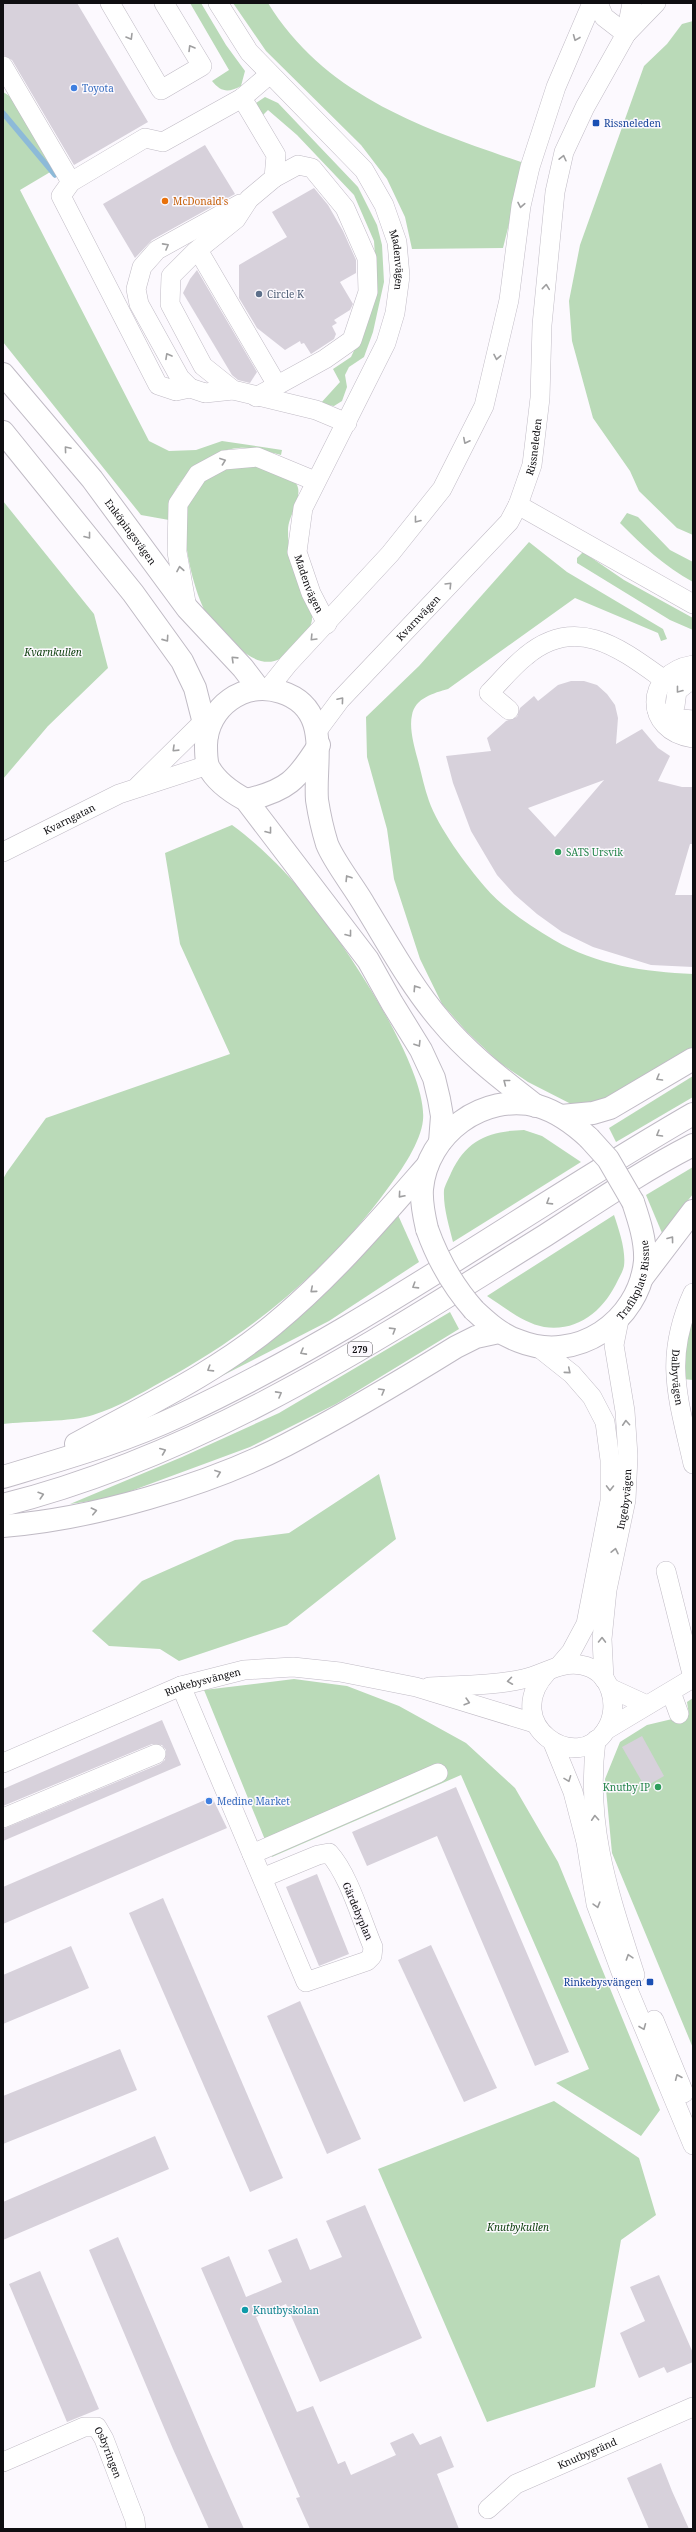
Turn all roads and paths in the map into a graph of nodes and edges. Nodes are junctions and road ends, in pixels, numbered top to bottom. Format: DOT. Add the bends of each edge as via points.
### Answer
graph roads {
  1 [pos="110,3"];
  2 [pos="164,3"];
  3 [pos="218,3"];
  4 [pos="592,3"];
  5 [pos="598,3"];
  6 [pos="632,3"];
  7 [pos="656,3"];
  8 [pos="626,34"];
  9 [pos="3,66"];
  10 [pos="270,74"];
  11 [pos="242,98"];
  12 [pos="274,178"];
  13 [pos="71,182"];
  14 [pos="249,199"];
  15 [pos="198,250"];
  16 [pos="3,374"];
  17 [pos="277,385"];
  18 [pos="190,388"];
  19 [pos="233,390"];
  20 [pos="256,397"];
  21 [pos="348,423"];
  22 [pos="3,432"];
  23 [pos="315,481"];
  24 [pos="518,505"];
  25 [pos="693,604"];
  26 [pos="187,608"];
  27 [pos="327,624"];
  28 [pos="693,665"];
  29 [pos="663,679"];
  30 [pos="693,682"];
  31 [pos="263,689"];
  32 [pos="666,708"];
  33 [pos="509,710"];
  34 [pos="693,720"];
  35 [pos="205,729"];
  36 [pos="318,738"];
  37 [pos="693,738"];
  38 [pos="208,765"];
  39 [pos="136,788"];
  40 [pos="246,800"];
  41 [pos="3,852"];
  42 [pos="693,1059"];
  43 [pos="536,1106"];
  44 [pos="693,1114"];
  45 [pos="561,1116"];
  46 [pos="440,1142"];
  47 [pos="693,1145"];
  48 [pos="427,1166"];
  49 [pos="693,1211"];
  50 [pos="639,1282"];
  51 [pos="693,1292"];
  52 [pos="619,1320"];
  53 [pos="500,1332"];
  54 [pos="538,1347"];
  55 [pos="693,1464"];
  56 [pos="32,1469"];
  57 [pos="3,1477"];
  58 [pos="3,1505"];
  59 [pos="3,1526"];
  60 [pos="666,1571"];
  61 [pos="553,1669"];
  62 [pos="693,1678"];
  63 [pos="608,1684"];
  64 [pos="181,1686"];
  65 [pos="416,1687"];
  66 [pos="671,1692"];
  67 [pos="647,1705"];
  68 [pos="679,1714"];
  69 [pos="534,1723"];
  70 [pos="601,1735"];
  71 [pos="553,1742"];
  72 [pos="156,1754"];
  73 [pos="3,1763"];
  74 [pos="438,1773"];
  75 [pos="3,1818"];
  76 [pos="252,1854"];
  77 [pos="262,1878"];
  78 [pos="693,2113"];
  79 [pos="693,2145"];
  80 [pos="693,2407"];
  81 [pos="3,2462"];
  82 [pos="488,2509"];
  83 [pos="136,2529"];
  1 -- 2 [label="street, one-way" via="161,90 202,66"];
  3 -- 10 [label="street, Madenvägen" via="249,52"];
  4 -- 27 [label="street, one-way" via="556,86 530,167 521,206 509,300 484,406 442,489 390,554"];
  5 -- 8 [label="street" via="604,17"];
  6 -- 8 [label="street, Rissneleden"];
  7 -- 8 [label="street"];
  24 -- 8 [label="street, Rissneleden, one-way" via="532,465 555,192 564,152 585,107"];
  9 -- 13 [label="street"];
  10 -- 11 [label="street"];
  10 -- 21 [label="street, Madenvägen" via="364,170 384,205 397,242 400,276 395,313 386,343"];
  11 -- 12 [label="street" via="276,155"];
  11 -- 13 [label="street" via="163,142 145,138"];
  12 -- 14 [label="street"];
  12 -- 17 [label="street" via="298,165 312,168 345,208 367,258 368,292 352,340 325,359"];
  13 -- 18 [label="street" via="61,196 158,385 176,391"];
  14 -- 15 [label="street" via="236,218"];
  18 -- 14 [label="street, one-way" via="180,378 139,304 136,289 142,266 157,250"];
  15 -- 17 [label="street"];
  15 -- 19 [label="street" via="171,276 170,304 203,366"];
  26 -- 16 [label="main road, Enköpingsvägen, one-way" via="92,479"];
  17 -- 20 [label="street"];
  18 -- 19 [label="street" via="205,393"];
  19 -- 20 [label="street"];
  20 -- 21 [label="street" via="316,410"];
  21 -- 23 [label="street, Madenvägen"];
  22 -- 35 [label="main road, one-way" via="129,587 182,661 195,688"];
  26 -- 23 [label="street, one-way" via="177,552 178,504 198,474 224,460 257,457"];
  23 -- 27 [label="street, Madenvägen" via="303,508 297,552 311,592"];
  24 -- 25 [label="street"];
  36 -- 24 [label="street, Kvarnvägen, one-way" via="340,700 509,522"];
  31 -- 26 [label="main road, Enköpingsvägen, one-way"];
  27 -- 31 [label="street, one-way"];
  28 -- 29 [label="street" via="679,667"];
  29 -- 32 [label="street" via="656,694"];
  29 -- 33 [label="street" via="621,649 593,638 567,638 546,643 526,656 489,693"];
  30 -- 32 [label="street, one-way" via="686,683 677,691"];
  31 -- 35 [label="main road" via="244,692 230,698 219,708"];
  31 -- 36 [label="main road" via="282,692 295,699 306,709"];
  32 -- 34 [label="street" via="671,718"];
  32 -- 37 [label="street" via="664,724 677,734"];
  35 -- 38 [label="main road"];
  35 -- 39 [label="street, one-way"];
  36 -- 40 [label="main road" via="292,782 267,796"];
  43 -- 36 [label="main road, one-way" via="465,1048 441,1022 418,992 328,845 317,800"];
  38 -- 39 [label="street, Kvarngatan"];
  38 -- 40 [label="main road" via="230,792"];
  39 -- 41 [label="street, Kvarngatan"];
  40 -- 46 [label="main road, one-way" via="368,960 421,1050 434,1078 439,1099 442,1116"];
  42 -- 45 [label="main road, one-way" via="610,1108 593,1113"];
  43 -- 45 [label="main road, Trafikplats Rissne"];
  43 -- 46 [label="main road, Trafikplats Rissne" via="497,1105 483,1110 453,1127"];
  44 -- 56 [label="main road, 279, one-way" via="354,1323 238,1388 179,1416 108,1444"];
  45 -- 50 [label="main road, Trafikplats Rissne, bridge" via="589,1138 608,1159 633,1202 643,1239 645,1261"];
  46 -- 48 [label="main road, Trafikplats Rissne"];
  58 -- 47 [label="main road, 279, one-way" via="118,1468 192,1439 249,1411 369,1344"];
  48 -- 53 [label="main road, Trafikplats Rissne, bridge" via="422,1189 426,1229 436,1255 447,1276 474,1310"];
  48 -- 56 [label="main road, one-way" via="323,1281 272,1326 183,1386"];
  50 -- 49 [label="main road, one-way"];
  50 -- 52 [label="main road, Trafikplats Rissne" via="632,1301"];
  51 -- 55 [label="street, Dalbyvägen" via="678,1338 674,1369 676,1391"];
  52 -- 54 [label="main road, Trafikplats Rissne" via="586,1342 554,1348"];
  63 -- 52 [label="street, Ingebyvägen, one-way" via="602,1639 607,1590 626,1500 628,1456 626,1419 614,1345"];
  53 -- 54 [label="main road, Trafikplats Rissne" via="519,1342"];
  59 -- 53 [label="main road, one-way" via="42,1523 121,1505 237,1466 286,1445 456,1347 476,1337"];
  54 -- 61 [label="street, Ingebyvägen, one-way" via="572,1374 592,1397 605,1422 610,1460 610,1501 586,1624 571,1652"];
  56 -- 57 [label="main road, 279"];
  60 -- 62 [label="street"];
  61 -- 63 [label="street, Rinkebysvängen" via="583,1665"];
  61 -- 65 [label="street, Rinkebysvängen, one-way" via="524,1679"];
  61 -- 69 [label="street" via="538,1683 531,1702"];
  62 -- 66 [label="street"];
  63 -- 67 [label="street"];
  63 -- 70 [label="street" via="614,1710"];
  64 -- 65 [label="street, Rinkebysvängen" via="244,1670 293,1667 340,1672"];
  64 -- 73 [label="street, Rinkebysvängen"];
  64 -- 76 [label="street, Gärdebyplan"];
  65 -- 69 [label="street, Rinkebysvängen, one-way"];
  66 -- 67 [label="street"];
  66 -- 68 [label="street"];
  67 -- 70 [label="street"];
  69 -- 71 [label="street" via="542,1734"];
  70 -- 71 [label="street" via="581,1746 566,1747"];
  78 -- 70 [label="street, one-way" via="635,1976 610,1899 596,1842 592,1781"];
  71 -- 79 [label="street, one-way" via="575,1799 586,1842 596,1904 624,1980"];
  72 -- 75 [label="street"];
  74 -- 76 [label="street"];
  76 -- 77 [label="street, Gärdebyplan"];
  77 -- 77 [label="street, Gärdebyplan" via="306,1982 367,1962 372,1956 373,1947 340,1869 328,1854 318,1855"];
  80 -- 82 [label="street, Knutbygränd" via="516,2484"];
  81 -- 83 [label="street, Osbyringen" via="84,2427 97,2428 104,2439 135,2520"];
}
